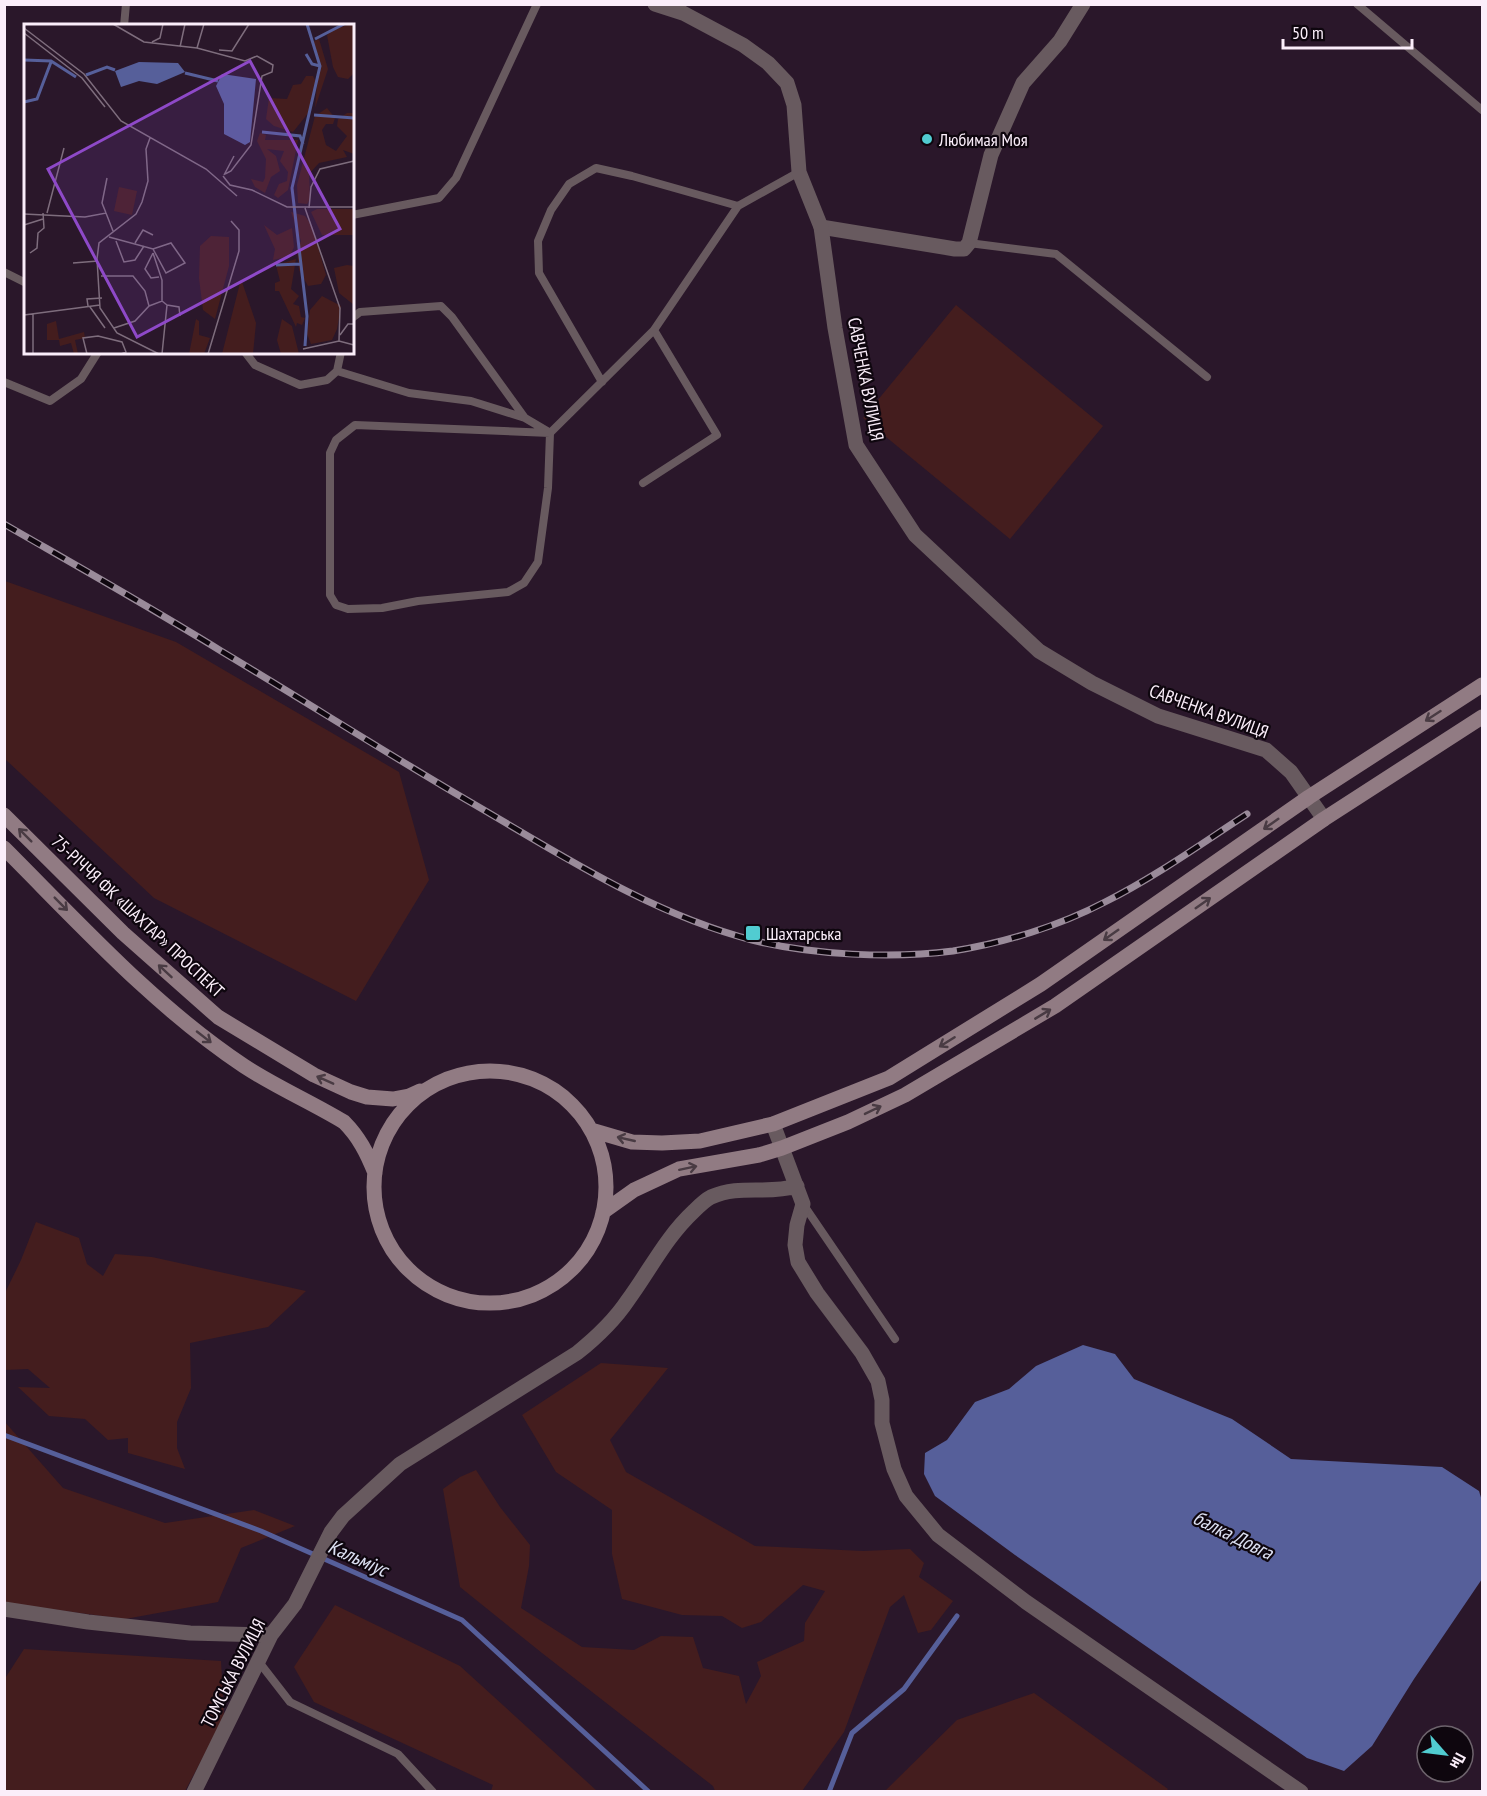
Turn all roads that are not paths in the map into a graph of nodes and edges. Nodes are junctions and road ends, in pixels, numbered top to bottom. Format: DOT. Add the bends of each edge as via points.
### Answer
graph roads {
  1 [pos="126,4"];
  2 [pos="537,4"];
  3 [pos="655,4"];
  4 [pos="1083,4"];
  5 [pos="1357,4"];
  6 [pos="673,7"];
  7 [pos="124,24"];
  8 [pos="1482,110"];
  9 [pos="800,172"];
  10 [pos="738,206"];
  11 [pos="354,215"];
  12 [pos="821,227"];
  13 [pos="969,243"];
  14 [pos="4,272"];
  15 [pos="24,282"];
  16 [pos="354,316"];
  17 [pos="654,330"];
  18 [pos="97,354"];
  19 [pos="246,354"];
  20 [pos="341,354"];
  21 [pos="337,371"];
  22 [pos="1207,377"];
  23 [pos="4,382"];
  24 [pos="602,382"];
  25 [pos="525,418"];
  26 [pos="550,433"];
  27 [pos="643,483"];
  28 [pos="1482,685"];
  29 [pos="1482,717"];
  30 [pos="1309,797"];
  31 [pos="4,815"];
  32 [pos="1324,819"];
  33 [pos="4,848"];
  34 [pos="450,1078"];
  35 [pos="773,1124"];
  36 [pos="591,1130"];
  37 [pos="782,1148"];
  38 [pos="375,1173"];
  39 [pos="797,1186"];
  40 [pos="803,1204"];
  41 [pos="603,1212"];
  42 [pos="895,1339"];
  43 [pos="4,1609"];
  44 [pos="271,1635"];
  45 [pos="259,1662"];
  46 [pos="194,1791"];
  47 [pos="433,1791"];
  48 [pos="1301,1791"];
  1 -- 7 [label="lane"];
  2 -- 11 [label="lane" via="456,178 439,198"];
  3 -- 6 [label="street, САВЧЕНКА ВУЛИЦЯ"];
  4 -- 13 [label="street" via="1060,41 1023,83 991,155"];
  5 -- 8 [label="lane"];
  6 -- 9 [label="street, САВЧЕНКА ВУЛИЦЯ" via="742,45 768,63 787,83 794,105"];
  9 -- 10 [label="lane"];
  9 -- 12 [label="street, САВЧЕНКА ВУЛИЦЯ"];
  10 -- 17 [label="lane"];
  10 -- 24 [label="lane" via="596,168 569,184 551,210 538,241 539,273"];
  12 -- 13 [label="street" via="956,249 964,249"];
  12 -- 30 [label="street, САВЧЕНКА ВУЛИЦЯ" via="856,445 915,535 1040,651 1158,716 1266,750 1291,772"];
  13 -- 22 [label="lane" via="1056,254"];
  14 -- 15 [label="lane"];
  16 -- 25 [label="lane" via="360,312 441,306"];
  17 -- 24 [label="lane"];
  17 -- 27 [label="lane" via="717,435"];
  18 -- 23 [label="lane" via="81,379 50,401"];
  19 -- 21 [label="lane" via="255,366 300,385 327,380"];
  20 -- 21 [label="lane"];
  21 -- 25 [label="lane" via="409,393 471,401"];
  24 -- 26 [label="lane"];
  25 -- 26 [label="lane"];
  26 -- 26 [label="lane" via="355,425 342,435 330,453 330,595 336,604 348,609 382,608 508,592 524,583 538,562 548,488"];
  28 -- 30 [label="main road, one-way"];
  29 -- 32 [label="main road"];
  30 -- 32 [label="street, САВЧЕНКА ВУЛИЦЯ"];
  30 -- 35 [label="main road, one-way" via="1041,984 889,1078"];
  34 -- 31 [label="main road, 75-РІЧЧЯ ФК «ШАХТАР» ПРОСПЕКТ, one-way" via="393,1099 367,1097 314,1076 218,1017 123,933"];
  37 -- 32 [label="main road, one-way" via="905,1095 1055,1006"];
  33 -- 38 [label="main road, one-way" via="125,968 204,1038 245,1067 344,1122 356,1134"];
  34 -- 36 [label="main road" via="482,1071 515,1073 545,1085 572,1104"];
  34 -- 38 [label="main road" via="414,1099 399,1115 379,1152"];
  35 -- 36 [label="main road, one-way" via="700,1141 662,1143 632,1142"];
  35 -- 37 [label="street"];
  36 -- 41 [label="main road" via="605,1170"];
  37 -- 39 [label="street"];
  41 -- 37 [label="main road, one-way" via="634,1190 679,1169"];
  38 -- 41 [label="main road" via="378,1216 384,1236 402,1263 426,1284 465,1300 518,1300 548,1288 573,1268 592,1242"];
  39 -- 40 [label="street"];
  39 -- 44 [label="street, ТОМСЬКА ВУЛИЦЯ" via="770,1191 731,1189 708,1198 658,1253 612,1322 594,1339 400,1464 343,1516 295,1604"];
  40 -- 42 [label="lane"];
  40 -- 48 [label="street" via="795,1245 798,1262 878,1381 882,1423 894,1469 906,1496 938,1535 1026,1602"];
  43 -- 44 [label="street" via="190,1633"];
  44 -- 45 [label="street, ТОМСЬКА ВУЛИЦЯ"];
  45 -- 46 [label="street, ТОМСЬКА ВУЛИЦЯ"];
  45 -- 47 [label="lane" via="290,1702 398,1754"];
}
